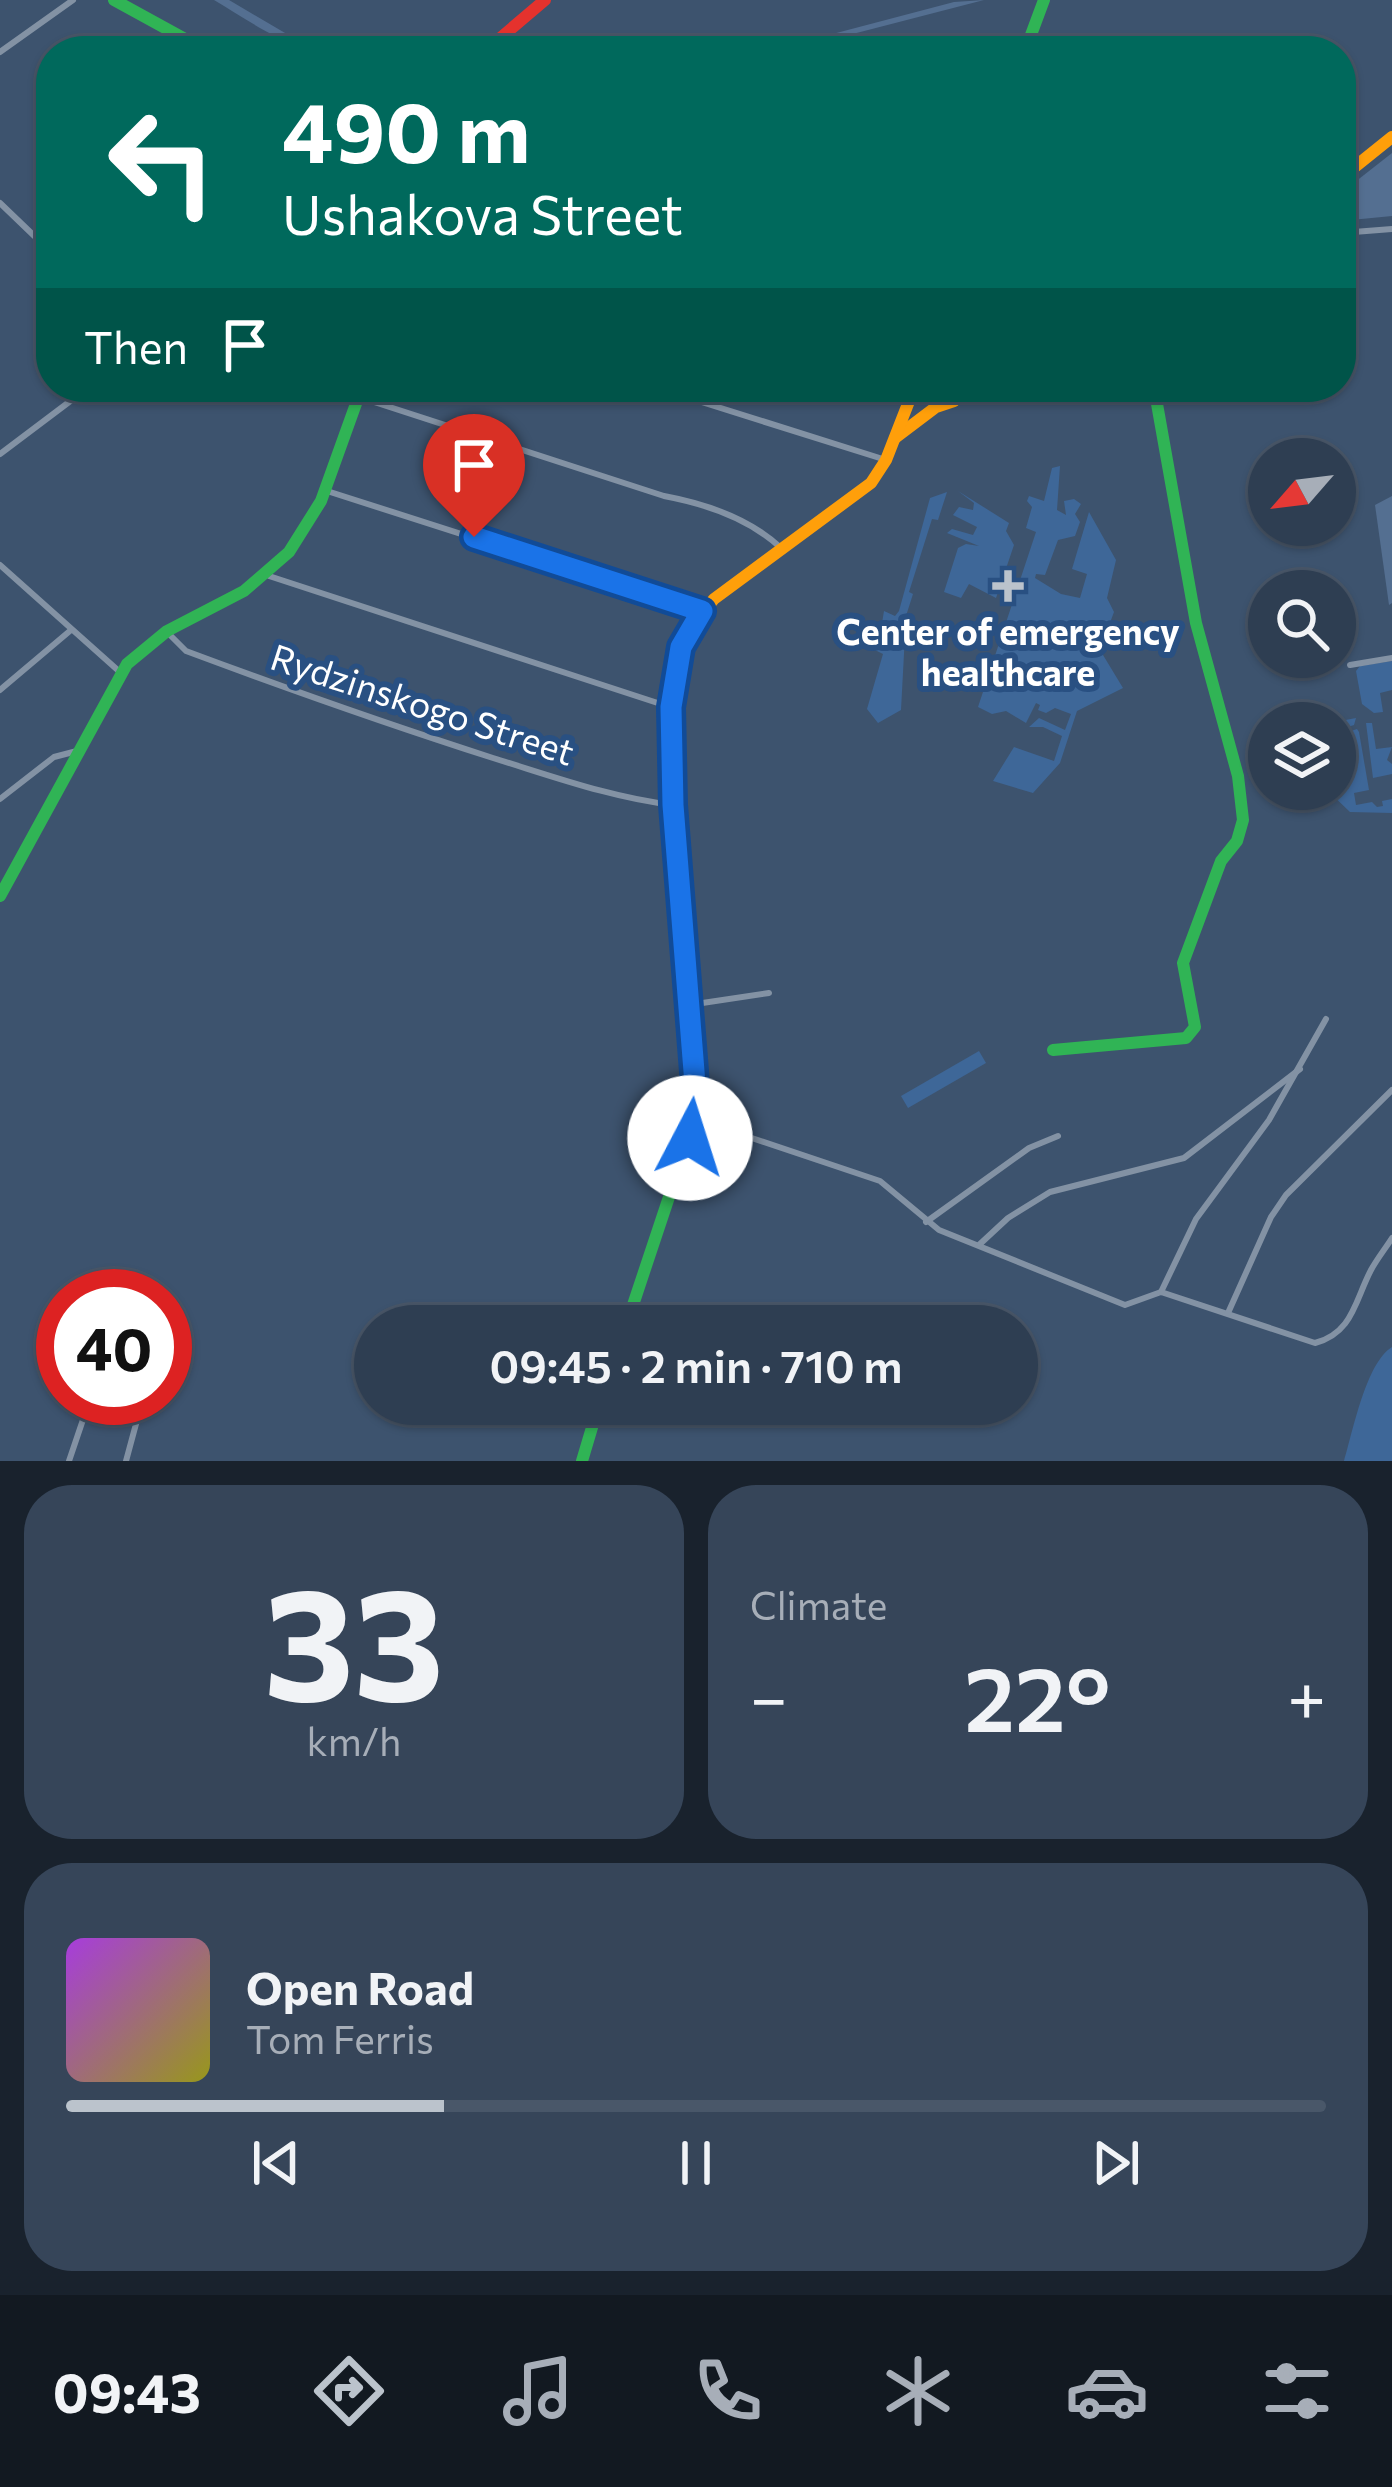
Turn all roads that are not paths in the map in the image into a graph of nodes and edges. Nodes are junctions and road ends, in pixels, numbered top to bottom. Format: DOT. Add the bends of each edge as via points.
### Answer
graph roads {
  1 [pos="73,0"];
  2 [pos="114,0"];
  3 [pos="545,0"];
  4 [pos="1044,0"];
  5 [pos="180,36"];
  6 [pos="503,36"];
  7 [pos="1031,36"];
  8 [pos="0,52"];
  9 [pos="1392,137"];
  10 [pos="1356,166"];
  11 [pos="0,203"];
  12 [pos="1392,230"];
  13 [pos="1356,232"];
  14 [pos="36,238"];
  15 [pos="69,402"];
  16 [pos="357,402"];
  17 [pos="393,402"];
  18 [pos="702,402"];
  19 [pos="908,402"];
  20 [pos="924,402"];
  21 [pos="950,402"];
  22 [pos="1157,402"];
  23 [pos="936,407"];
  24 [pos="895,437"];
  25 [pos="0,454"];
  26 [pos="886,460"];
  27 [pos="327,491"];
  28 [pos="781,548"];
  29 [pos="1,569"];
  30 [pos="269,575"];
  31 [pos="702,611"];
  32 [pos="71,630"];
  33 [pos="166,631"];
  34 [pos="1392,658"];
  35 [pos="1356,664"];
  36 [pos="121,673"];
  37 [pos="0,690"];
  38 [pos="671,707"];
  39 [pos="80,749"];
  40 [pos="0,799"];
  41 [pos="673,805"];
  42 [pos="0,896"];
  43 [pos="769,994"];
  44 [pos="689,1005"];
  45 [pos="1326,1018"];
  46 [pos="1053,1050"];
  47 [pos="1300,1069"];
  48 [pos="1392,1090"];
  49 [pos="695,1119"];
  50 [pos="1058,1136"];
  51 [pos="926,1222"];
  52 [pos="1392,1238"];
  53 [pos="980,1244"];
  54 [pos="1161,1292"];
  55 [pos="633,1305"];
  56 [pos="1228,1313"];
  57 [pos="81,1425"];
  58 [pos="136,1425"];
  59 [pos="593,1425"];
  60 [pos="69,1461"];
  61 [pos="127,1461"];
  62 [pos="582,1461"];
  1 -- 8 [label="street"];
  2 -- 5 [label="street"];
  3 -- 6 [label="street"];
  4 -- 7 [label="street"];
  9 -- 10 [label="street"];
  11 -- 14 [label="street"];
  12 -- 13 [label="street"];
  15 -- 25 [label="street"];
  16 -- 27 [label="street"];
  17 -- 28 [label="street" via="694,502 764,531"];
  18 -- 26 [label="street"];
  19 -- 24 [label="street"];
  20 -- 23 [label="street"];
  21 -- 23 [label="street"];
  22 -- 46 [label="street" via="1196,623 1243,820 1184,963 1192,1034"];
  23 -- 24 [label="street"];
  24 -- 26 [label="street"];
  26 -- 28 [label="street" via="858,495"];
  27 -- 30 [label="street"];
  27 -- 31 [label="street"];
  28 -- 31 [label="street"];
  29 -- 32 [label="street"];
  30 -- 33 [label="street"];
  30 -- 38 [label="street"];
  31 -- 38 [label="street" via="681,647"];
  32 -- 36 [label="street"];
  32 -- 37 [label="street"];
  33 -- 36 [label="street"];
  33 -- 41 [label="street, Rydzinskogo Street" via="186,651 361,716"];
  34 -- 35 [label="street"];
  36 -- 39 [label="street"];
  38 -- 41 [label="street"];
  39 -- 40 [label="street" via="55,757"];
  39 -- 42 [label="street"];
  41 -- 44 [label="street"];
  43 -- 44 [label="street"];
  44 -- 49 [label="street"];
  45 -- 47 [label="street"];
  47 -- 53 [label="street" via="1184,1158 1050,1192"];
  47 -- 54 [label="street" via="1196,1219"];
  48 -- 56 [label="street" via="1286,1195"];
  49 -- 51 [label="street" via="880,1181"];
  49 -- 55 [label="street"];
  50 -- 51 [label="street"];
  51 -- 53 [label="street"];
  52 -- 56 [label="street" via="1346,1325 1325,1341"];
  53 -- 54 [label="street" via="1125,1305"];
  54 -- 56 [label="street"];
  57 -- 60 [label="street"];
  58 -- 61 [label="street"];
  59 -- 62 [label="street"];
}
